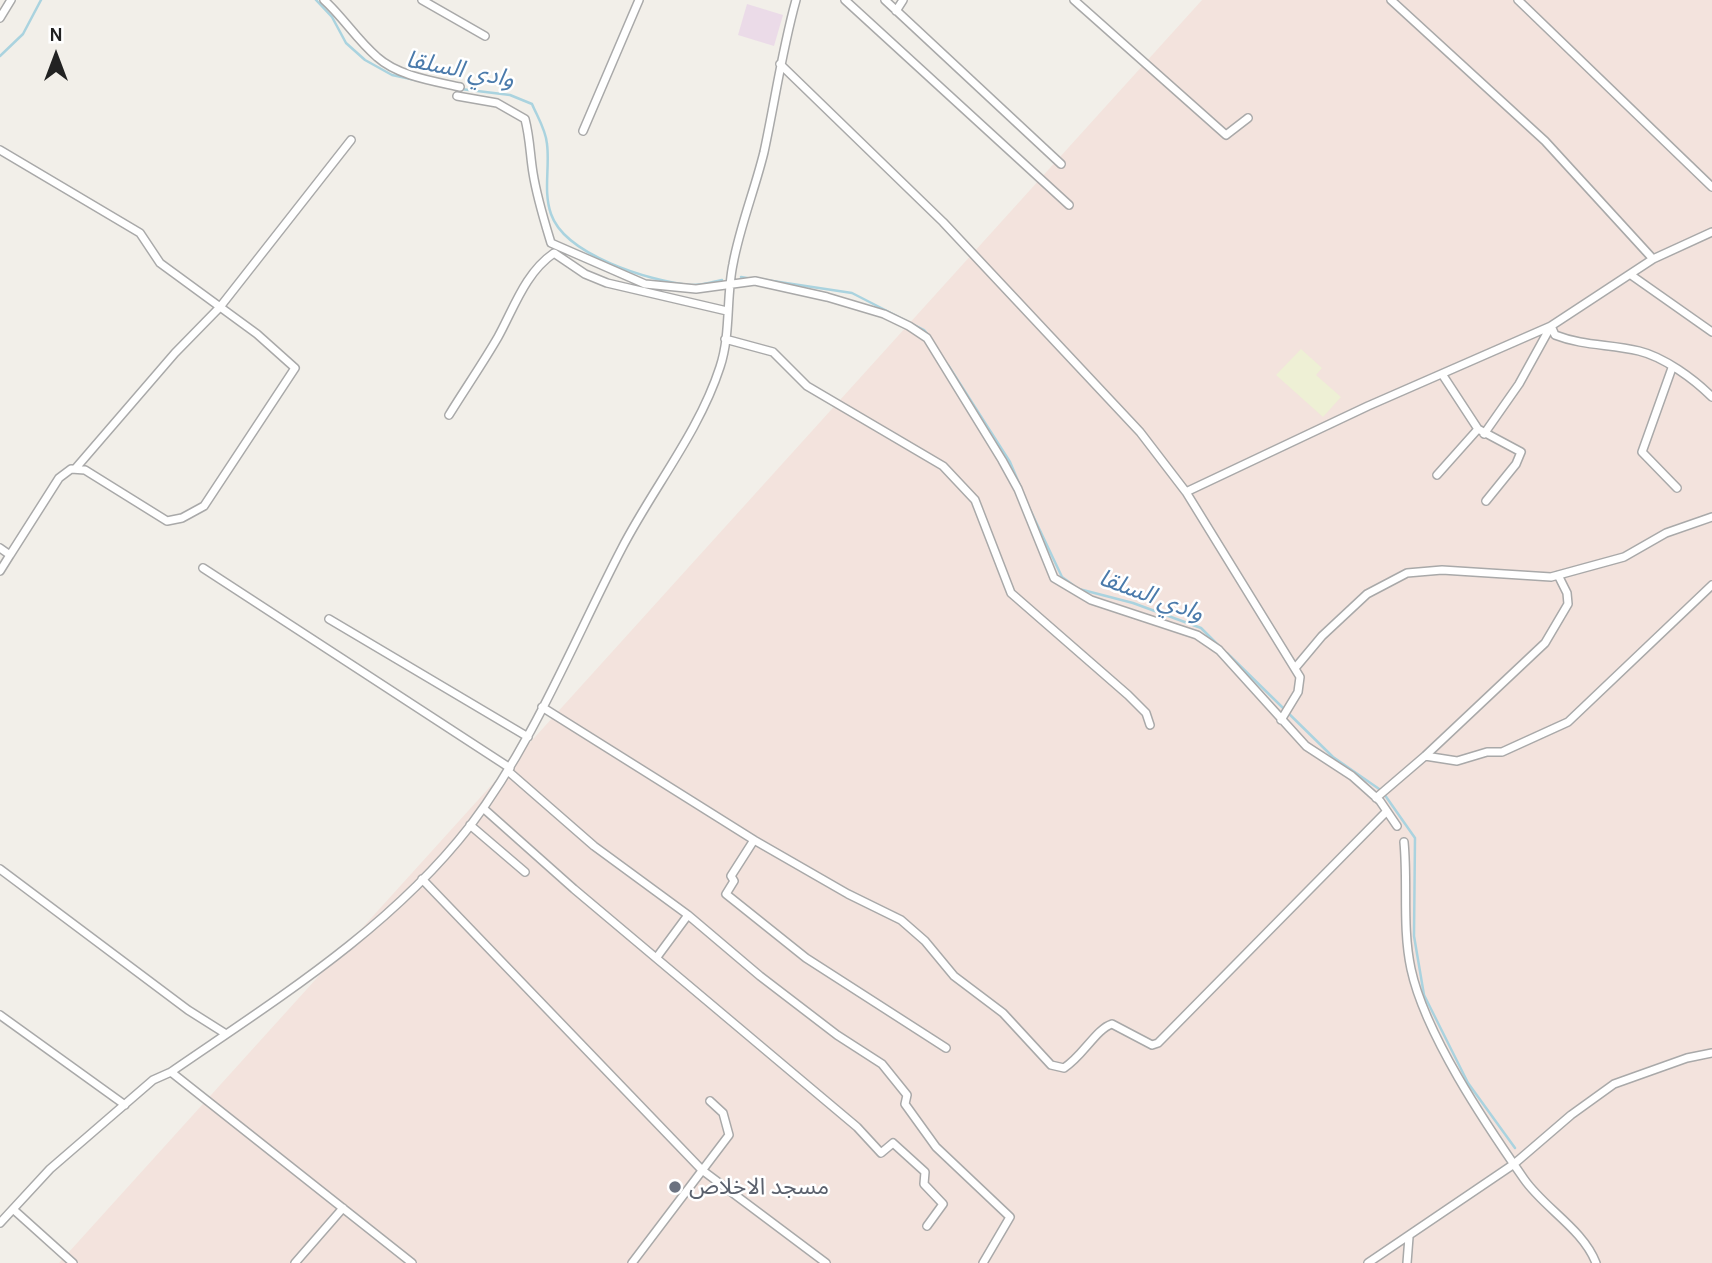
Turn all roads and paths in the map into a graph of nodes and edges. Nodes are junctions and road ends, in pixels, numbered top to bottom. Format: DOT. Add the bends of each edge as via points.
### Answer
graph roads {
  1 [pos="11,0"];
  2 [pos="324,0"];
  3 [pos="422,0"];
  4 [pos="639,0"];
  5 [pos="796,0"];
  6 [pos="845,0"];
  7 [pos="884,0"];
  8 [pos="902,0"];
  9 [pos="1074,0"];
  10 [pos="1391,0"];
  11 [pos="1518,0"];
  12 [pos="897,11"];
  13 [pos="0,18"];
  14 [pos="485,36"];
  15 [pos="780,64"];
  16 [pos="460,87"];
  17 [pos="457,96"];
  18 [pos="1248,118"];
  19 [pos="583,131"];
  20 [pos="351,140"];
  21 [pos="0,150"];
  22 [pos="1061,164"];
  23 [pos="1712,187"];
  24 [pos="1069,205"];
  25 [pos="1712,232"];
  26 [pos="1653,258"];
  27 [pos="1631,275"];
  28 [pos="730,283"];
  29 [pos="220,307"];
  30 [pos="727,311"];
  31 [pos="1550,326"];
  32 [pos="1712,332"];
  33 [pos="725,339"];
  34 [pos="1672,368"];
  35 [pos="1442,374"];
  36 [pos="1712,397"];
  37 [pos="449,415"];
  38 [pos="1481,432"];
  39 [pos="75,469"];
  40 [pos="1437,475"];
  41 [pos="1677,488"];
  42 [pos="1186,492"];
  43 [pos="1486,501"];
  44 [pos="1712,517"];
  45 [pos="0,548"];
  46 [pos="10,555"];
  47 [pos="203,568"];
  48 [pos="0,570"];
  49 [pos="1558,575"];
  50 [pos="1712,585"];
  51 [pos="328,619"];
  52 [pos="1296,667"];
  53 [pos="542,707"];
  54 [pos="1281,720"];
  55 [pos="1150,725"];
  56 [pos="528,737"];
  57 [pos="1425,756"];
  58 [pos="509,769"];
  59 [pos="1376,797"];
  60 [pos="483,808"];
  61 [pos="1386,812"];
  62 [pos="470,825"];
  63 [pos="1397,826"];
  64 [pos="754,840"];
  65 [pos="1405,842"];
  66 [pos="0,869"];
  67 [pos="525,872"];
  68 [pos="422,879"];
  69 [pos="688,915"];
  70 [pos="657,957"];
  71 [pos="0,1015"];
  72 [pos="226,1034"];
  73 [pos="946,1048"];
  74 [pos="1712,1053"];
  75 [pos="171,1072"];
  76 [pos="710,1101"];
  77 [pos="125,1105"];
  78 [pos="1514,1164"];
  79 [pos="702,1170"];
  80 [pos="343,1208"];
  81 [pos="14,1210"];
  82 [pos="0,1223"];
  83 [pos="927,1226"];
  84 [pos="1409,1237"];
  85 [pos="72,1263"];
  86 [pos="295,1263"];
  87 [pos="412,1263"];
  88 [pos="632,1263"];
  89 [pos="825,1263"];
  90 [pos="983,1263"];
  91 [pos="1368,1263"];
  92 [pos="1407,1263"];
  93 [pos="1595,1263"];
  1 -- 13 [label="street"];
  2 -- 16 [label="street" via="378,58 412,76"];
  3 -- 14 [label="street"];
  4 -- 19 [label="street"];
  5 -- 15 [label="street"];
  6 -- 24 [label="street"];
  7 -- 12 [label="street"];
  8 -- 12 [label="street"];
  9 -- 18 [label="street" via="1226,135"];
  10 -- 26 [label="street" via="1545,141"];
  11 -- 23 [label="street"];
  12 -- 22 [label="street"];
  15 -- 28 [label="street"];
  15 -- 42 [label="street" via="997,278 1140,432"];
  17 -- 28 [label="street" via="497,103 525,119 540,209 551,243 645,284 696,289"];
  20 -- 29 [label="street"];
  21 -- 29 [label="street" via="140,233 160,263"];
  25 -- 26 [label="street"];
  26 -- 27 [label="street"];
  27 -- 31 [label="street"];
  27 -- 32 [label="street"];
  28 -- 30 [label="street"];
  28 -- 54 [label="street" via="755,281 827,297 884,314 927,338 1018,489 1054,578 1091,600 1197,635 1219,650"];
  29 -- 39 [label="street"];
  29 -- 39 [label="street" via="295,368 204,506 167,521 85,470"];
  30 -- 33 [label="street"];
  30 -- 37 [label="street" via="607,283 554,253 524,285"];
  31 -- 34 [label="street" via="1555,335 1577,344 1639,351"];
  31 -- 35 [label="street"];
  31 -- 38 [label="street" via="1519,384"];
  33 -- 53 [label="street" via="721,365 704,404 622,548"];
  33 -- 55 [label="street" via="773,352 807,386 943,466 975,500 1011,593 1128,695 1146,713"];
  34 -- 36 [label="street"];
  34 -- 41 [label="street" via="1643,452"];
  35 -- 38 [label="street"];
  35 -- 42 [label="street"];
  38 -- 40 [label="street"];
  38 -- 43 [label="street" via="1521,455"];
  39 -- 46 [label="street" via="59,478"];
  42 -- 52 [label="street"];
  44 -- 49 [label="street" via="1666,533 1624,556"];
  45 -- 46 [label="street"];
  46 -- 48 [label="street"];
  47 -- 58 [label="street"];
  49 -- 52 [label="street" via="1407,573 1367,594"];
  49 -- 57 [label="street" via="1568,604 1545,643"];
  50 -- 57 [label="street" via="1568,722 1502,752 1457,761"];
  51 -- 56 [label="street"];
  52 -- 54 [label="street" via="1298,692"];
  53 -- 56 [label="street"];
  53 -- 64 [label="street"];
  54 -- 59 [label="street" via="1306,746"];
  56 -- 58 [label="street"];
  57 -- 59 [label="street"];
  58 -- 60 [label="street"];
  58 -- 69 [label="street" via="594,846"];
  59 -- 61 [label="street"];
  60 -- 62 [label="street"];
  60 -- 70 [label="street"];
  61 -- 63 [label="street"];
  61 -- 64 [label="street" via="1158,1043 1152,1045 1112,1024 1103,1027 1079,1058 1064,1068 1051,1065 1003,1013 954,976 901,920"];
  62 -- 67 [label="street"];
  62 -- 68 [label="street"];
  64 -- 73 [label="street" via="726,894 806,958"];
  65 -- 78 [label="street" via="1406,937 1417,994 1447,1056"];
  66 -- 72 [label="street"];
  68 -- 72 [label="street" via="299,985"];
  68 -- 79 [label="street"];
  69 -- 70 [label="street"];
  69 -- 90 [label="street" via="837,1035 882,1063 907,1095 905,1104 936,1147 1010,1217"];
  70 -- 83 [label="street" via="857,1127 881,1153 893,1143 915,1160 925,1172 924,1184 943,1204"];
  71 -- 77 [label="street"];
  72 -- 75 [label="street"];
  74 -- 78 [label="street" via="1614,1084"];
  75 -- 77 [label="street" via="153,1080"];
  75 -- 80 [label="street"];
  76 -- 79 [label="street" via="723,1113 729,1135"];
  77 -- 81 [label="street" via="50,1169"];
  78 -- 84 [label="street"];
  78 -- 93 [label="street" via="1532,1191 1585,1243"];
  79 -- 88 [label="street"];
  79 -- 89 [label="street"];
  80 -- 86 [label="street"];
  80 -- 87 [label="street"];
  81 -- 82 [label="street"];
  81 -- 85 [label="street"];
  84 -- 91 [label="street"];
  84 -- 92 [label="street"];
}
